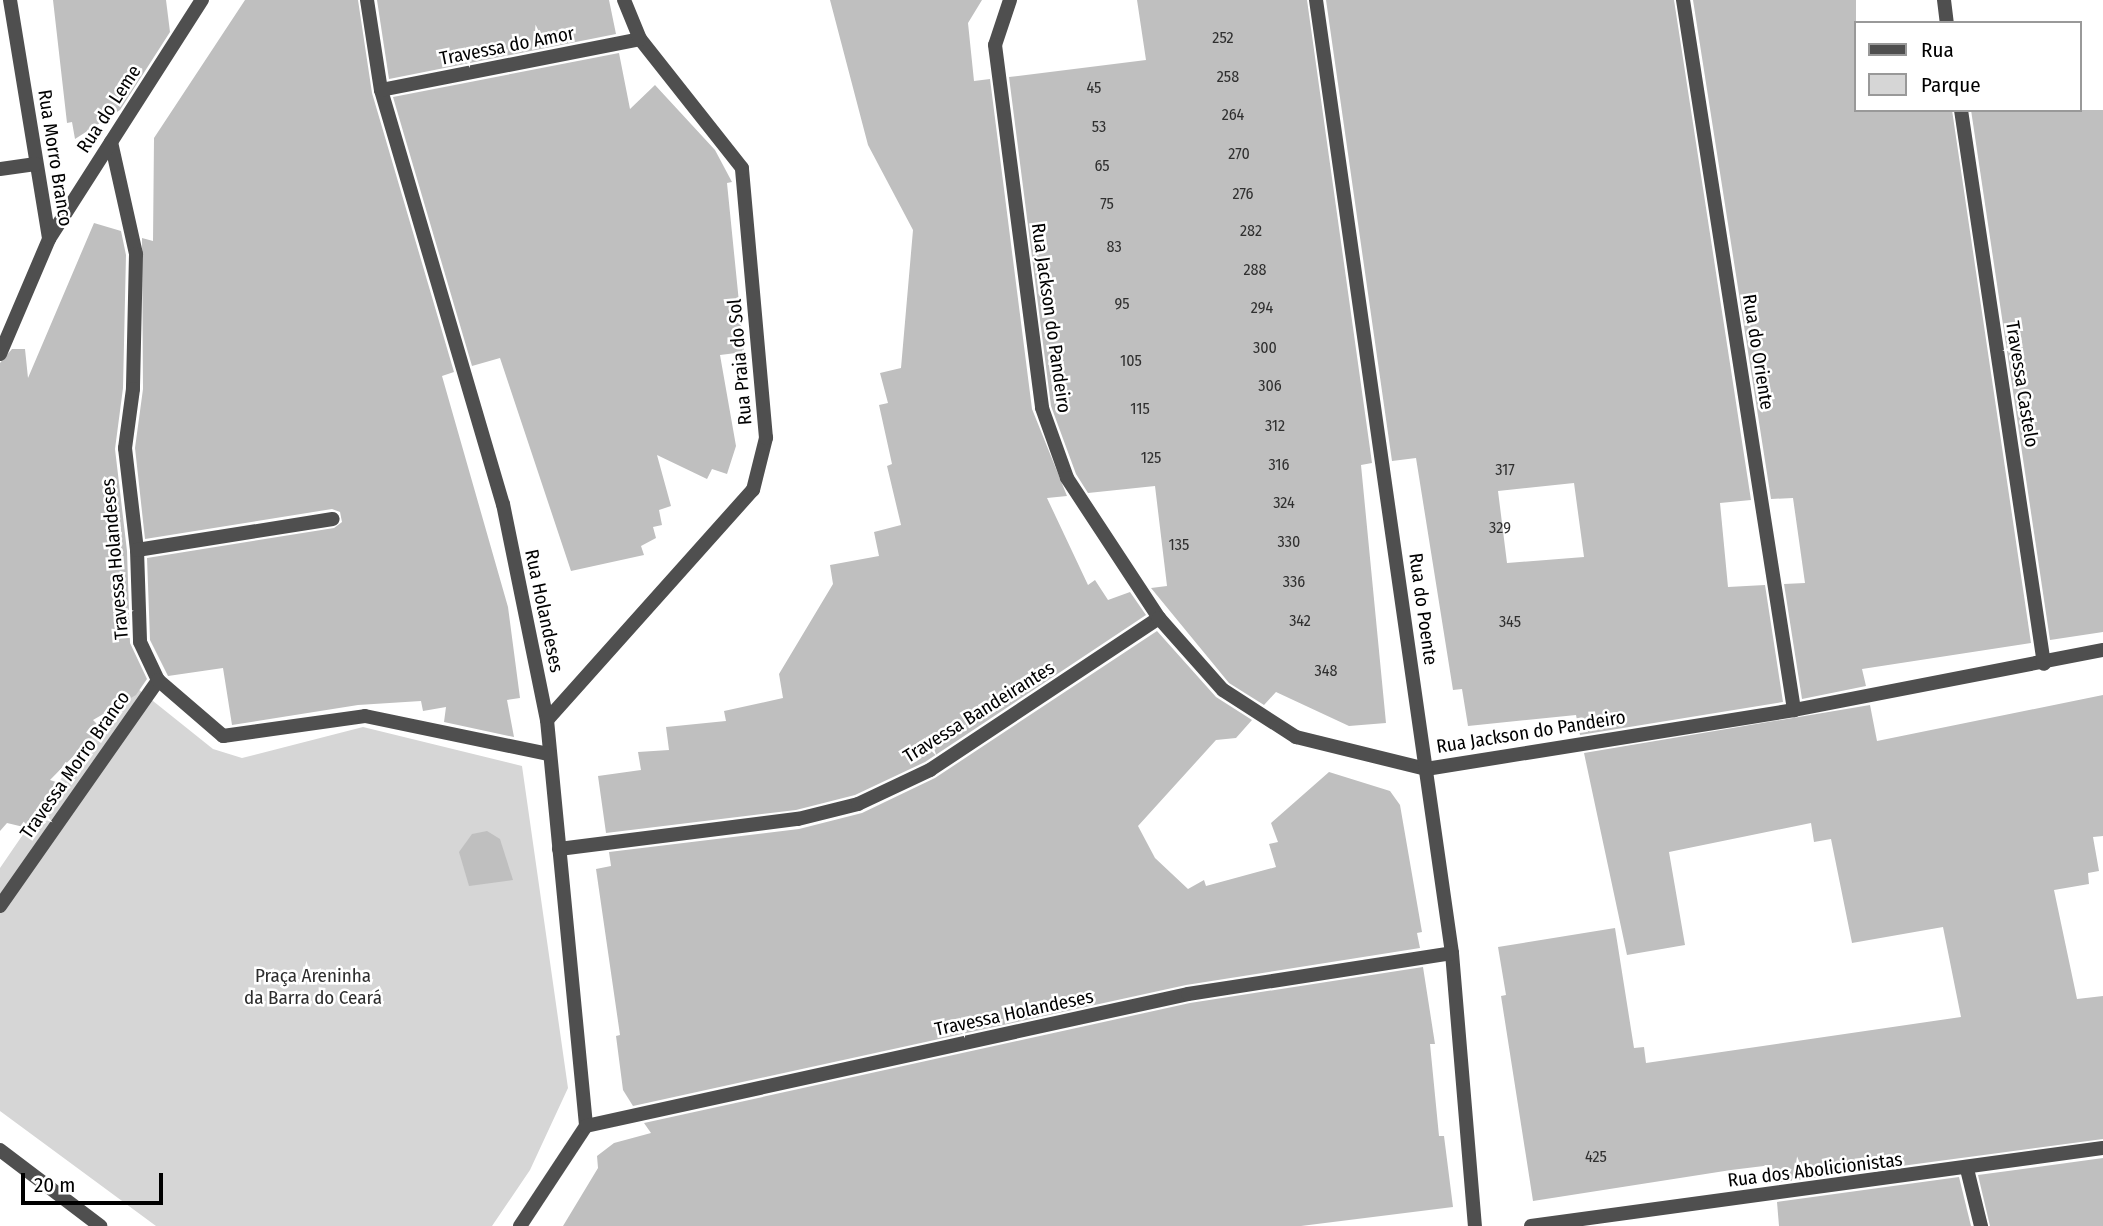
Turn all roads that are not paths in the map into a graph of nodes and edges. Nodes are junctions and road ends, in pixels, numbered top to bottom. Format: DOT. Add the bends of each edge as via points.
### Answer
graph roads {
  1 [pos="10,0"];
  2 [pos="202,0"];
  3 [pos="367,0"];
  4 [pos="624,0"];
  5 [pos="1010,0"];
  6 [pos="1316,0"];
  7 [pos="1683,0"];
  8 [pos="1944,0"];
  9 [pos="1947,21"];
  10 [pos="640,39"];
  11 [pos="381,90"];
  12 [pos="1961,112"];
  13 [pos="111,142"];
  14 [pos="36,164"];
  15 [pos="0,169"];
  16 [pos="49,239"];
  17 [pos="0,355"];
  18 [pos="333,519"];
  19 [pos="137,550"];
  20 [pos="1159,618"];
  21 [pos="2103,650"];
  22 [pos="2044,664"];
  23 [pos="158,680"];
  24 [pos="1794,710"];
  25 [pos="547,720"];
  26 [pos="549,754"];
  27 [pos="1426,769"];
  28 [pos="559,849"];
  29 [pos="0,906"];
  30 [pos="1452,953"];
  31 [pos="586,1126"];
  32 [pos="2103,1148"];
  33 [pos="0,1150"];
  34 [pos="1967,1169"];
  35 [pos="100,1226"];
  36 [pos="520,1226"];
  37 [pos="1475,1226"];
  38 [pos="1531,1226"];
  39 [pos="1981,1226"];
  1 -- 14 [label="street, Rua Morro Branco"];
  2 -- 13 [label="street, Rua do Leme"];
  3 -- 11 [label="street, Rua Holandeses"];
  4 -- 10 [label="street, Rua Praia do Sol"];
  5 -- 20 [label="street, Rua Jackson do Pandeiro" via="995,45 1042,408 1067,478"];
  6 -- 27 [label="street, Rua do Poente"];
  7 -- 24 [label="street, Rua do Oriente"];
  8 -- 9 [label="street"];
  10 -- 11 [label="street, Travessa do Amor"];
  10 -- 25 [label="street, Rua Praia do Sol" via="741,168 766,438 753,490"];
  11 -- 25 [label="street, Rua Holandeses" via="503,504"];
  12 -- 22 [label="street, Travessa Castelo"];
  13 -- 16 [label="street, Rua do Leme"];
  13 -- 19 [label="street, Travessa Holandeses" via="136,254 133,389 125,448"];
  14 -- 15 [label="street"];
  14 -- 16 [label="street, Rua Morro Branco"];
  16 -- 17 [label="street, Rua Morro Branco"];
  18 -- 19 [label="street"];
  19 -- 23 [label="street, Travessa Holandeses" via="140,642"];
  20 -- 27 [label="street, Rua Jackson do Pandeiro" via="1223,690 1296,737"];
  20 -- 28 [label="street, Travessa Bandeirantes" via="930,770 858,804 799,819"];
  21 -- 22 [label="street, Rua Jackson do Pandeiro"];
  22 -- 24 [label="street, Rua Jackson do Pandeiro"];
  23 -- 26 [label="street, Travessa Holandeses" via="223,736 365,716"];
  23 -- 29 [label="street, Travessa Morro Branco"];
  24 -- 27 [label="street, Rua Jackson do Pandeiro"];
  25 -- 26 [label="street, Rua Holandeses"];
  26 -- 28 [label="street, Rua Holandeses"];
  27 -- 30 [label="street, Rua do Poente"];
  28 -- 31 [label="street, Rua Holandeses"];
  30 -- 31 [label="street, Travessa Holandeses" via="1188,994"];
  30 -- 37 [label="street, Rua do Poente"];
  31 -- 36 [label="street"];
  32 -- 34 [label="street, Rua dos Abolicionistas"];
  33 -- 35 [label="street"];
  34 -- 38 [label="street, Rua dos Abolicionistas"];
  34 -- 39 [label="street"];
}
